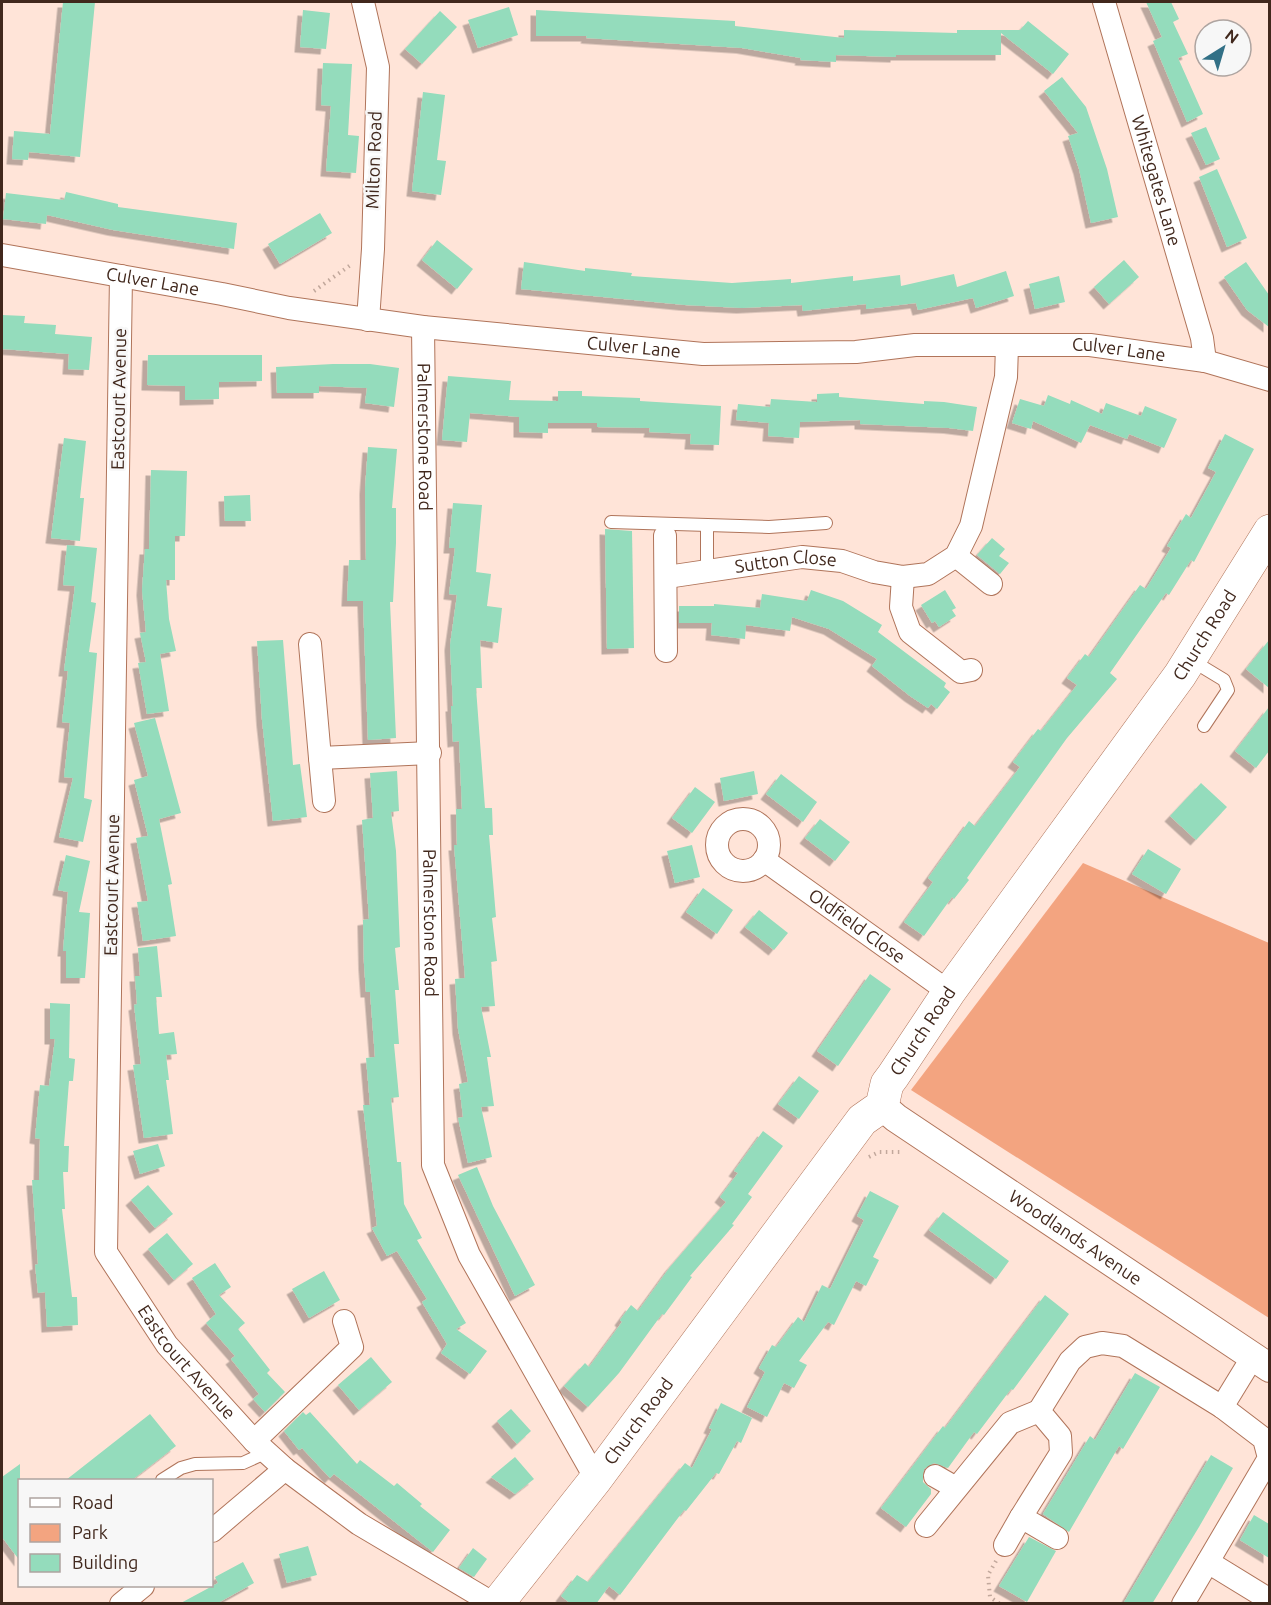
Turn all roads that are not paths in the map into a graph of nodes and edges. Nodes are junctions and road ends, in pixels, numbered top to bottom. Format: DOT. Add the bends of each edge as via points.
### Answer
graph roads {
  1 [pos="363,2"];
  2 [pos="1104,2"];
  3 [pos="2,255"];
  4 [pos="121,276"];
  5 [pos="368,320"];
  6 [pos="423,327"];
  7 [pos="1007,346"];
  8 [pos="1205,361"];
  9 [pos="1269,380"];
  10 [pos="611,522"];
  11 [pos="826,523"];
  12 [pos="707,526"];
  13 [pos="1269,531"];
  14 [pos="664,536"];
  15 [pos="956,556"];
  16 [pos="707,572"];
  17 [pos="667,577"];
  18 [pos="903,577"];
  19 [pos="991,584"];
  20 [pos="310,644"];
  21 [pos="666,651"];
  22 [pos="1190,659"];
  23 [pos="971,670"];
  24 [pos="1204,726"];
  25 [pos="430,753"];
  26 [pos="320,758"];
  27 [pos="324,801"];
  28 [pos="764,860"];
  29 [pos="949,992"];
  30 [pos="882,1106"];
  31 [pos="344,1321"];
  32 [pos="1261,1363"];
  33 [pos="1222,1407"];
  34 [pos="1039,1411"];
  35 [pos="260,1447"];
  36 [pos="285,1469"];
  37 [pos="935,1476"];
  38 [pos="164,1479"];
  39 [pos="596,1479"];
  40 [pos="956,1488"];
  41 [pos="1022,1517"];
  42 [pos="926,1526"];
  43 [pos="213,1530"];
  44 [pos="1058,1538"];
  45 [pos="1005,1545"];
  46 [pos="1208,1562"];
  47 [pos="142,1587"];
  48 [pos="1269,1600"];
  49 [pos="121,1604"];
  50 [pos="495,1604"];
  51 [pos="1184,1604"];
  1 -- 5 [label="street, Milton Road" via="378,67"];
  2 -- 8 [label="street, Whitegates Lane" via="1202,338"];
  3 -- 4 [label="street, Culver Lane"];
  4 -- 5 [label="street, Culver Lane"];
  4 -- 35 [label="street, Eastcourt Avenue" via="106,1252 167,1345"];
  5 -- 6 [label="street, Culver Lane"];
  6 -- 7 [label="street, Culver Lane" via="703,354 856,351 915,345"];
  6 -- 25 [label="street, Palmerstone Road"];
  7 -- 8 [label="street, Culver Lane" via="1090,345"];
  7 -- 15 [label="street" via="1006,377 971,526"];
  8 -- 9 [label="street, Culver Lane"];
  10 -- 12 [label="lane"];
  11 -- 12 [label="lane"];
  12 -- 16 [label="lane"];
  13 -- 22 [label="main road, Church Road"];
  14 -- 17 [label="street"];
  15 -- 18 [label="street, Sutton Close" via="928,574"];
  15 -- 19 [label="street"];
  16 -- 17 [label="street, Sutton Close"];
  16 -- 18 [label="street, Sutton Close" via="802,557 842,561"];
  17 -- 21 [label="street"];
  18 -- 23 [label="street" via="901,607 910,632 962,672"];
  20 -- 26 [label="street"];
  22 -- 24 [label="lane" via="1224,680 1228,690"];
  22 -- 29 [label="main road, Church Road"];
  25 -- 26 [label="street"];
  25 -- 39 [label="street, Palmerstone Road" via="433,1165 470,1255"];
  26 -- 27 [label="street"];
  28 -- 29 [label="street, Oldfield Close"];
  29 -- 30 [label="main road, Church Road" via="887,1084"];
  30 -- 32 [label="street, Woodlands Avenue"];
  30 -- 39 [label="main road, Church Road" via="862,1120 825,1178"];
  31 -- 35 [label="street" via="352,1347"];
  32 -- 33 [label="street"];
  33 -- 34 [label="street" via="1123,1346 1102,1343 1085,1347 1070,1360"];
  33 -- 46 [label="street" via="1264,1439 1269,1458"];
  34 -- 40 [label="street" via="1010,1423"];
  34 -- 41 [label="street" via="1060,1436 1061,1453"];
  35 -- 36 [label="street, Eastcourt Avenue"];
  35 -- 38 [label="lane" via="243,1463 195,1464"];
  36 -- 43 [label="street"];
  36 -- 50 [label="street, Eastcourt Avenue" via="359,1524"];
  37 -- 40 [label="street"];
  39 -- 50 [label="main road, Church Road"];
  40 -- 42 [label="street"];
  41 -- 44 [label="street"];
  41 -- 45 [label="street"];
  46 -- 48 [label="street"];
  46 -- 51 [label="street"];
  47 -- 49 [label="street"];
}
